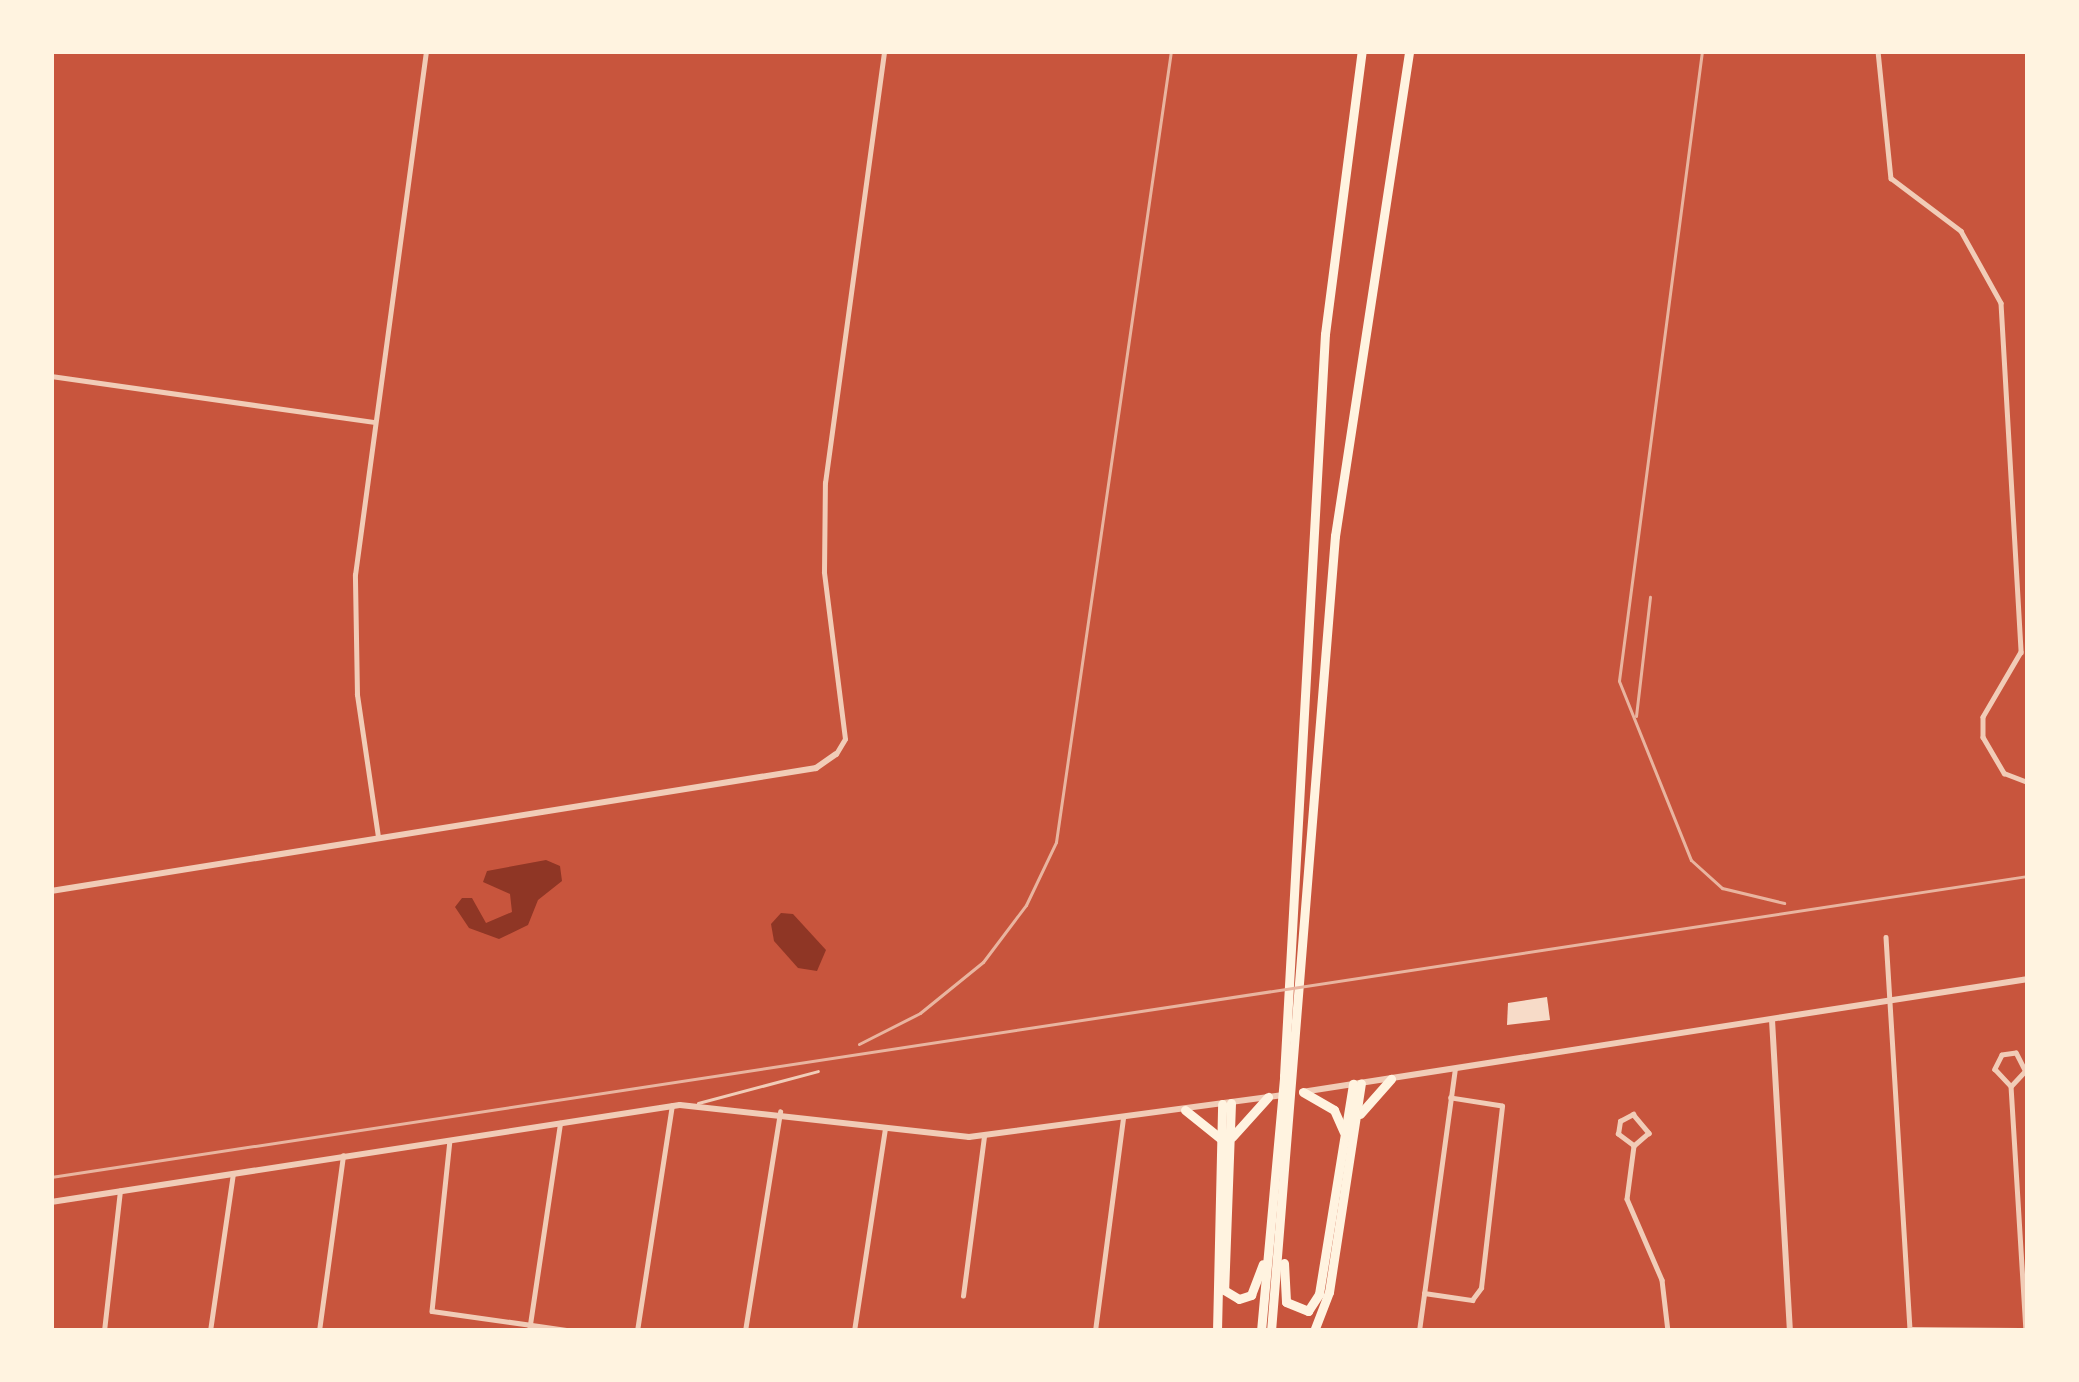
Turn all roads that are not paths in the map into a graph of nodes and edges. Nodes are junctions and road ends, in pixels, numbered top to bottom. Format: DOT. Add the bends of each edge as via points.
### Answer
graph roads {
  1 [pos="426,51"];
  2 [pos="884,51"];
  3 [pos="1362,51"];
  4 [pos="1408,51"];
  5 [pos="1878,51"];
  6 [pos="51,376"];
  7 [pos="375,422"];
  8 [pos="836,754"];
  9 [pos="2028,782"];
  10 [pos="379,840"];
  11 [pos="51,891"];
  12 [pos="1886,937"];
  13 [pos="2028,979"];
  14 [pos="1890,1002"];
  15 [pos="1772,1020"];
  16 [pos="1454,1069"];
  17 [pos="818,1071"];
  18 [pos="1290,1076"];
  19 [pos="1390,1079"];
  20 [pos="1357,1084"];
  21 [pos="2011,1087"];
  22 [pos="1304,1092"];
  23 [pos="1268,1097"];
  24 [pos="1450,1098"];
  25 [pos="697,1104"];
  26 [pos="1226,1104"];
  27 [pos="672,1106"];
  28 [pos="1185,1110"];
  29 [pos="780,1112"];
  30 [pos="1123,1119"];
  31 [pos="560,1123"];
  32 [pos="1287,1123"];
  33 [pos="885,1128"];
  34 [pos="985,1136"];
  35 [pos="1349,1138"];
  36 [pos="450,1140"];
  37 [pos="1225,1140"];
  38 [pos="1634,1146"];
  39 [pos="343,1156"];
  40 [pos="233,1174"];
  41 [pos="120,1191"];
  42 [pos="51,1202"];
  43 [pos="1272,1223"];
  44 [pos="1282,1234"];
  45 [pos="1424,1293"];
  46 [pos="963,1296"];
  47 [pos="530,1328"];
  48 [pos="1910,1330"];
  49 [pos="104,1331"];
  50 [pos="210,1331"];
  51 [pos="319,1331"];
  52 [pos="574,1331"];
  53 [pos="637,1331"];
  54 [pos="745,1331"];
  55 [pos="854,1331"];
  56 [pos="1095,1331"];
  57 [pos="1217,1331"];
  58 [pos="1261,1331"];
  59 [pos="1271,1331"];
  60 [pos="1314,1331"];
  61 [pos="1418,1331"];
  62 [pos="1667,1331"];
  63 [pos="1790,1331"];
  64 [pos="2023,1331"];
  1 -- 7 [label="street"];
  2 -- 8 [label="street" via="825,483 824,572 845,739"];
  3 -- 18 [label="highway" via="1320,390"];
  4 -- 18 [label="highway" via="1346,445"];
  5 -- 9 [label="street" via="1891,178 1961,231 2001,303 2021,652 1983,717 1983,737 2005,773"];
  6 -- 7 [label="street"];
  7 -- 10 [label="street" via="353,618"];
  8 -- 10 [label="street" via="815,767"];
  10 -- 11 [label="street"];
  12 -- 14 [label="street"];
  13 -- 14 [label="street"];
  14 -- 15 [label="street"];
  14 -- 48 [label="street"];
  15 -- 16 [label="street"];
  15 -- 63 [label="street"];
  16 -- 19 [label="street"];
  16 -- 24 [label="street"];
  17 -- 25 [label="lane"];
  18 -- 32 [label="highway"];
  19 -- 20 [label="street"];
  19 -- 35 [label="highway" via="1365,1103"];
  20 -- 22 [label="street"];
  20 -- 35 [label="highway"];
  21 -- 21 [label="street" via="2025,1071 2016,1053 1995,1065"];
  21 -- 64 [label="street"];
  22 -- 23 [label="street"];
  22 -- 35 [label="highway" via="1334,1111"];
  23 -- 26 [label="street"];
  23 -- 37 [label="highway"];
  24 -- 45 [label="street"];
  24 -- 45 [label="street" via="1502,1106 1481,1288 1472,1300"];
  25 -- 27 [label="street"];
  25 -- 29 [label="street"];
  26 -- 28 [label="street"];
  26 -- 37 [label="highway"];
  27 -- 31 [label="street"];
  27 -- 53 [label="street"];
  28 -- 30 [label="street"];
  28 -- 37 [label="highway"];
  29 -- 33 [label="street"];
  29 -- 54 [label="street"];
  30 -- 34 [label="street"];
  30 -- 56 [label="street"];
  31 -- 36 [label="street"];
  31 -- 47 [label="street"];
  32 -- 43 [label="highway"];
  32 -- 44 [label="highway"];
  33 -- 34 [label="street"];
  33 -- 55 [label="street"];
  34 -- 46 [label="street"];
  35 -- 44 [label="highway" via="1319,1294 1308,1311 1293,1310 1284,1298"];
  35 -- 60 [label="highway" via="1328,1298"];
  36 -- 39 [label="street"];
  36 -- 47 [label="street" via="432,1311"];
  37 -- 43 [label="highway" via="1222,1275 1231,1296 1255,1292"];
  37 -- 57 [label="highway"];
  38 -- 38 [label="street" via="1649,1126 1633,1114 1620,1121 1618,1135"];
  38 -- 62 [label="street" via="1627,1199 1662,1280"];
  39 -- 40 [label="street"];
  39 -- 51 [label="street"];
  40 -- 41 [label="street"];
  40 -- 50 [label="street"];
  41 -- 42 [label="street"];
  41 -- 49 [label="street"];
  43 -- 58 [label="highway"];
  44 -- 59 [label="highway"];
  45 -- 61 [label="street"];
  47 -- 52 [label="street"];
  48 -- 64 [label="street"];
}
